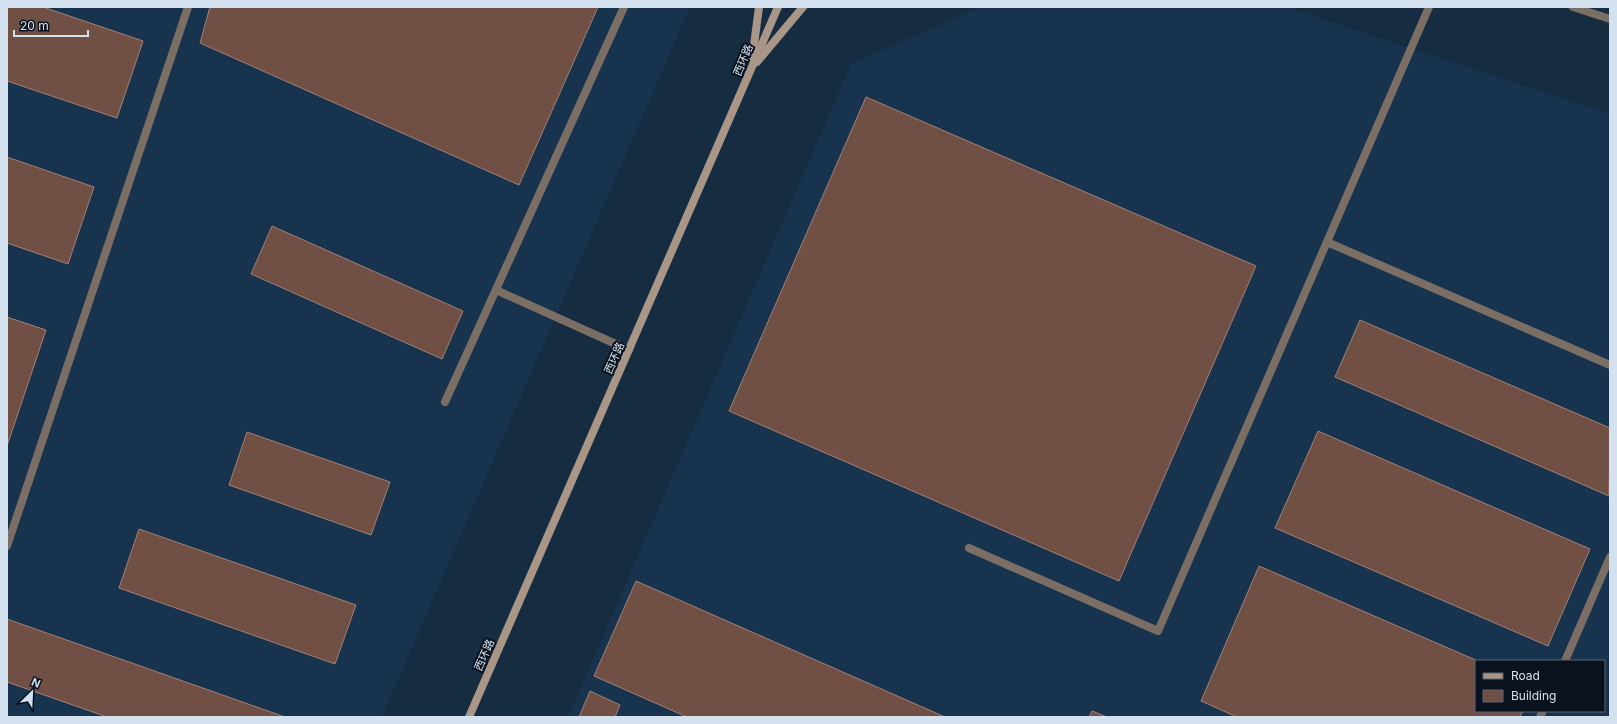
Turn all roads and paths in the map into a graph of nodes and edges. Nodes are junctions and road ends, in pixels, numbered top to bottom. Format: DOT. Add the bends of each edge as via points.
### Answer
graph roads {
  1 [pos="188,7"];
  2 [pos="624,7"];
  3 [pos="759,7"];
  4 [pos="778,7"];
  5 [pos="803,7"];
  6 [pos="1429,7"];
  7 [pos="1573,7"];
  8 [pos="1610,19"];
  9 [pos="751,69"];
  10 [pos="1327,242"];
  11 [pos="496,290"];
  12 [pos="629,350"];
  13 [pos="1610,365"];
  14 [pos="445,402"];
  15 [pos="7,546"];
  16 [pos="969,548"];
  17 [pos="1610,557"];
  18 [pos="1565,660"];
  19 [pos="469,717"];
  1 -- 15 [label="street"];
  2 -- 11 [label="street"];
  3 -- 9 [label="main road"];
  4 -- 9 [label="main road, 西环路"];
  5 -- 9 [label="main road"];
  6 -- 10 [label="street"];
  7 -- 8 [label="street"];
  9 -- 12 [label="main road, 西环路"];
  10 -- 13 [label="street"];
  10 -- 16 [label="street" via="1158,631"];
  11 -- 12 [label="street"];
  11 -- 14 [label="street"];
  12 -- 19 [label="main road, 西环路"];
  17 -- 18 [label="street"];
}
